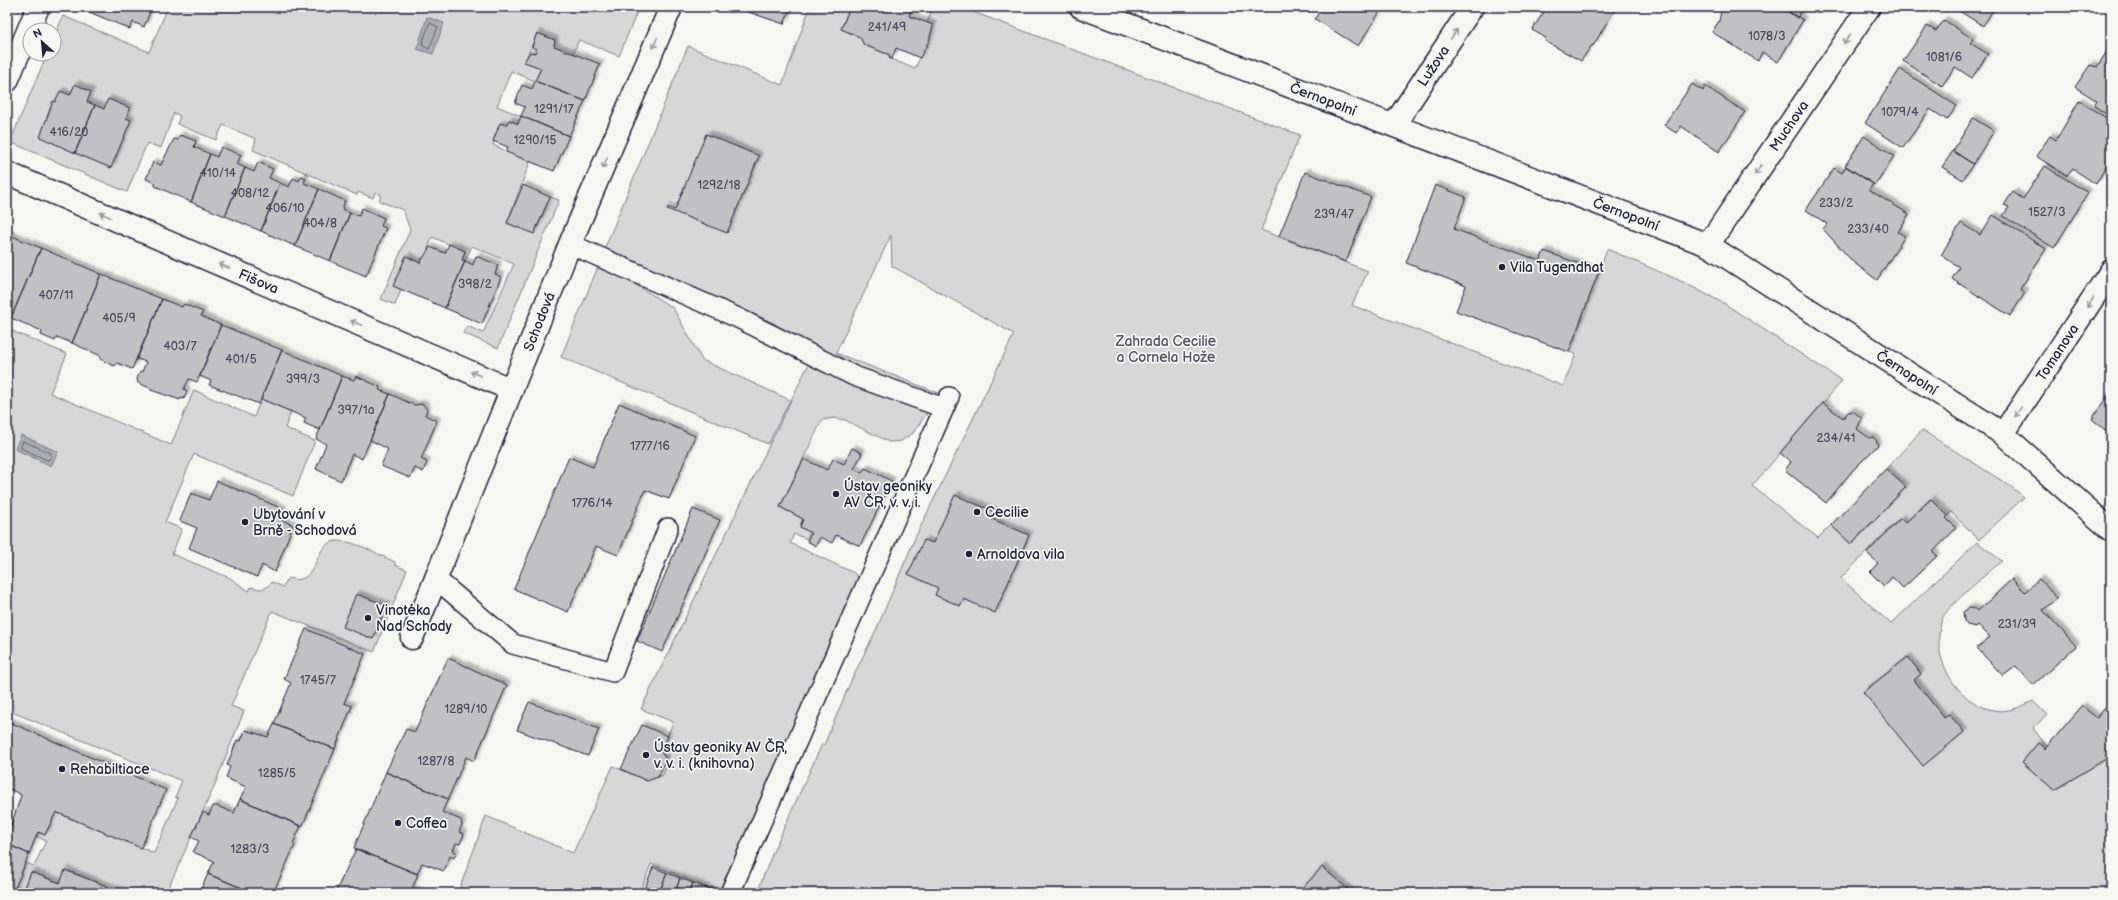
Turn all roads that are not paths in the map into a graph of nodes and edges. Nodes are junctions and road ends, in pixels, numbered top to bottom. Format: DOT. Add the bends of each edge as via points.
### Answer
graph roads {
  1 [pos="38,7"];
  2 [pos="671,7"];
  3 [pos="1081,7"];
  4 [pos="1472,7"];
  5 [pos="1869,7"];
  6 [pos="7,81"];
  7 [pos="1394,125"];
  8 [pos="7,172"];
  9 [pos="570,244"];
  10 [pos="1708,245"];
  11 [pos="2111,270"];
  12 [pos="512,390"];
  13 [pos="2003,434"];
  14 [pos="668,528"];
  15 [pos="2111,530"];
  16 [pos="436,580"];
  17 [pos="412,638"];
  18 [pos="730,893"];
  1 -- 6 [label="street"];
  2 -- 9 [label="street, Schodová, one-way"];
  3 -- 7 [label="street, Černopolní"];
  7 -- 4 [label="street, Lužova, one-way"];
  5 -- 10 [label="street, Muchova, one-way"];
  7 -- 10 [label="street, Černopolní"];
  12 -- 8 [label="street, Fišova, one-way"];
  9 -- 12 [label="street, Schodová"];
  9 -- 18 [label="lane" via="738,318 854,376 946,403"];
  10 -- 13 [label="street, Černopolní"];
  11 -- 13 [label="street, Tomanova, one-way"];
  12 -- 16 [label="street, Schodová"];
  13 -- 15 [label="street, Černopolní"];
  14 -- 16 [label="lane" via="613,672 513,644"];
  16 -- 17 [label="street, Schodová"];
}
